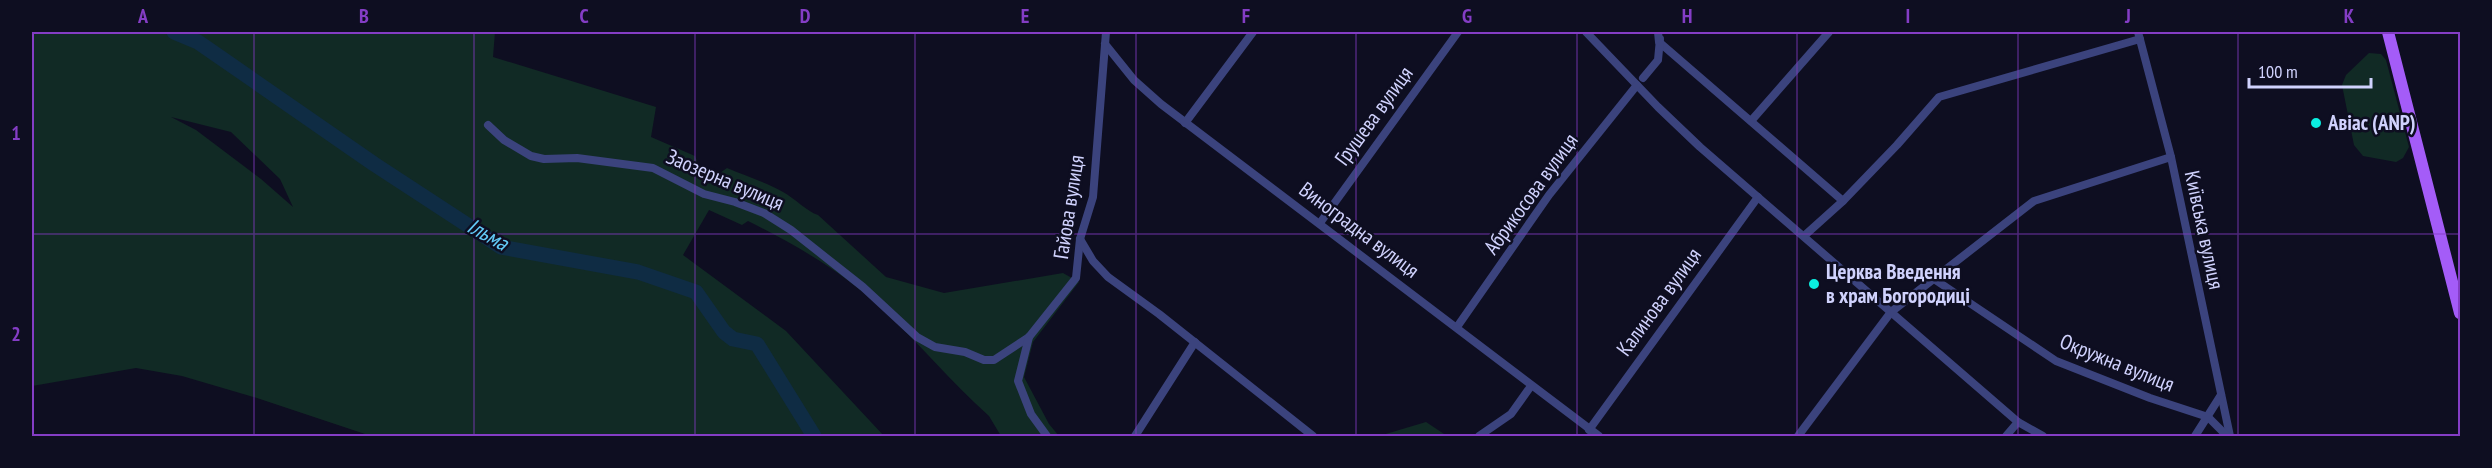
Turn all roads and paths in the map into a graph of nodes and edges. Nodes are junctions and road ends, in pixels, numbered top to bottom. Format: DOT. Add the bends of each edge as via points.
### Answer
graph roads {
  1 [pos="1106,32"];
  2 [pos="1252,32"];
  3 [pos="1458,32"];
  4 [pos="1586,32"];
  5 [pos="1660,32"];
  6 [pos="1829,32"];
  7 [pos="2388,32"];
  8 [pos="2139,35"];
  9 [pos="1659,42"];
  10 [pos="1105,44"];
  11 [pos="1644,78"];
  12 [pos="1637,85"];
  13 [pos="1751,121"];
  14 [pos="1185,123"];
  15 [pos="488,125"];
  16 [pos="2171,157"];
  17 [pos="1758,196"];
  18 [pos="1843,201"];
  19 [pos="1320,223"];
  20 [pos="1804,236"];
  21 [pos="1080,238"];
  22 [pos="1934,279"];
  23 [pos="1891,312"];
  24 [pos="2460,314"];
  25 [pos="1457,327"];
  26 [pos="1029,338"];
  27 [pos="1195,342"];
  28 [pos="1532,386"];
  29 [pos="2221,395"];
  30 [pos="2208,417"];
  31 [pos="2018,422"];
  32 [pos="1589,429"];
  33 [pos="1047,436"];
  34 [pos="1135,436"];
  35 [pos="1313,436"];
  36 [pos="1479,436"];
  37 [pos="1599,436"];
  38 [pos="1798,436"];
  39 [pos="2006,436"];
  40 [pos="2043,436"];
  41 [pos="2195,436"];
  42 [pos="2228,436"];
  1 -- 10 [label="street, Гайова вулиця"];
  2 -- 14 [label="street"];
  3 -- 19 [label="street, Грушева вулиця"];
  4 -- 12 [label="street"];
  5 -- 9 [label="street"];
  6 -- 13 [label="street"];
  7 -- 24 [label="main road"];
  8 -- 16 [label="street, Київська вулиця"];
  8 -- 18 [label="street" via="1939,97"];
  9 -- 11 [label="street" via="1658,60"];
  9 -- 13 [label="street"];
  10 -- 14 [label="street, Виноградна вулиця" via="1134,80"];
  10 -- 21 [label="street, Гайова вулиця" via="1093,197"];
  12 -- 17 [label="street" via="1700,147"];
  12 -- 25 [label="street, Абрикосова вулиця" via="1549,195"];
  13 -- 18 [label="street"];
  14 -- 19 [label="street, Виноградна вулиця"];
  15 -- 26 [label="street, Заозерна вулиця" via="531,156 653,168 704,194 764,213 791,230 863,287 917,337 935,347 994,360"];
  16 -- 22 [label="street" via="2034,201"];
  16 -- 29 [label="street, Київська вулиця"];
  17 -- 20 [label="street"];
  17 -- 32 [label="street, Калинова вулиця"];
  18 -- 20 [label="street"];
  19 -- 25 [label="street, Виноградна вулиця"];
  20 -- 23 [label="street"];
  21 -- 26 [label="street, Гайова вулиця" via="1076,278"];
  21 -- 27 [label="street" via="1108,277"];
  22 -- 23 [label="street"];
  22 -- 30 [label="street, Окружна вулиця" via="2056,361"];
  23 -- 31 [label="street"];
  23 -- 38 [label="street"];
  25 -- 28 [label="street, Виноградна вулиця"];
  26 -- 33 [label="street" via="1018,381 1031,414"];
  27 -- 34 [label="street"];
  27 -- 35 [label="street"];
  28 -- 32 [label="street, Виноградна вулиця"];
  28 -- 36 [label="street" via="1511,414"];
  29 -- 30 [label="street"];
  29 -- 42 [label="street, Київська вулиця"];
  30 -- 41 [label="street"];
  30 -- 42 [label="street, Окружна вулиця"];
  31 -- 39 [label="street"];
  31 -- 40 [label="street"];
  32 -- 37 [label="street, Виноградна вулиця"];
}
